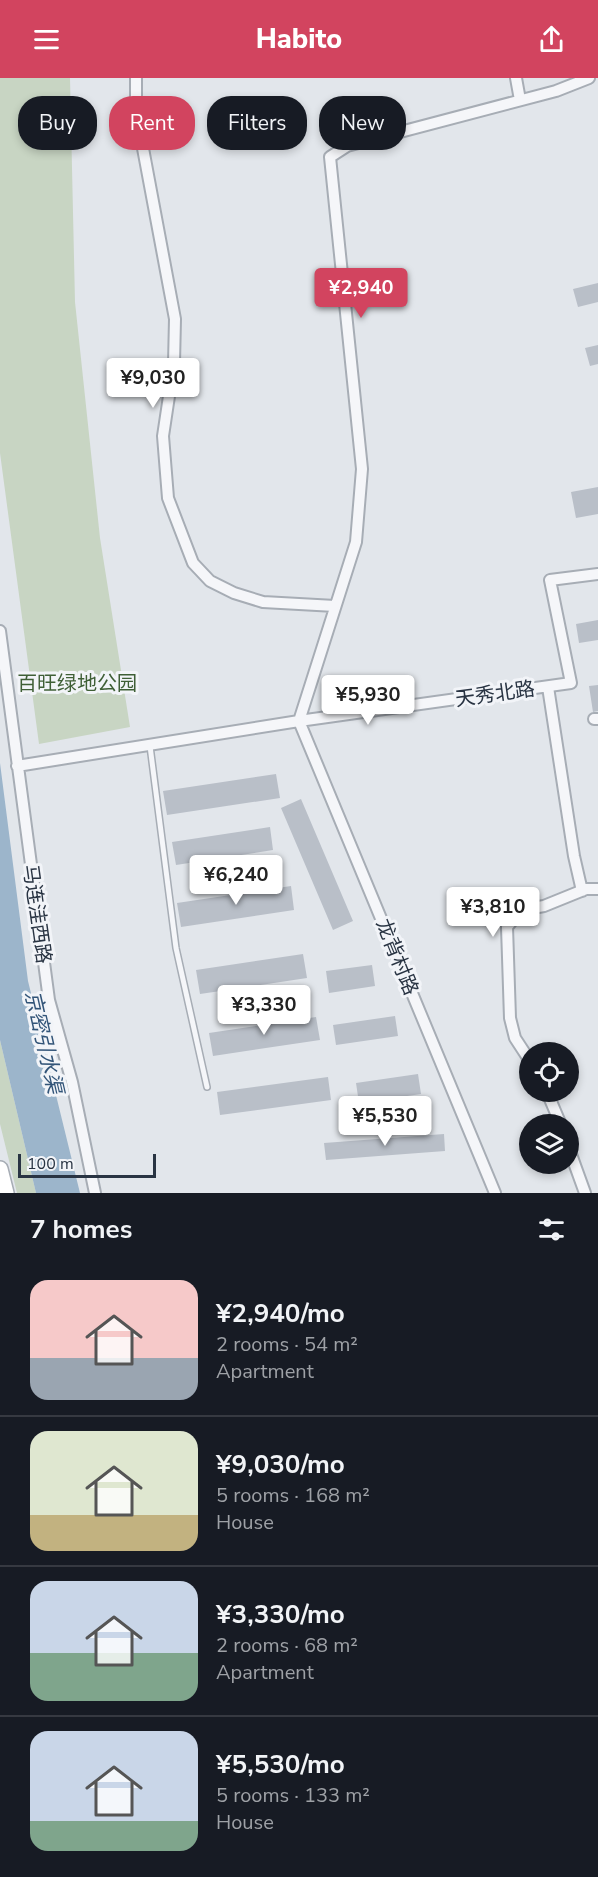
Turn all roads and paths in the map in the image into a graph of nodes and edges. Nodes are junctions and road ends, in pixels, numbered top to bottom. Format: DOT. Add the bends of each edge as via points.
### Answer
graph roads {
  1 [pos="136,78"];
  2 [pos="516,78"];
  3 [pos="589,78"];
  4 [pos="520,100"];
  5 [pos="598,574"];
  6 [pos="335,606"];
  7 [pos="0,631"];
  8 [pos="548,687"];
  9 [pos="299,721"];
  10 [pos="150,745"];
  11 [pos="17,766"];
  12 [pos="598,889"];
  13 [pos="582,891"];
  14 [pos="519,1044"];
  15 [pos="207,1087"];
  16 [pos="0,1170"];
  17 [pos="578,1174"];
  18 [pos="6,1193"];
  19 [pos="95,1193"];
  20 [pos="495,1193"];
  21 [pos="585,1193"];
  1 -- 6 [label="street" via="136,111 175,319 174,363 163,436 168,498 193,563 210,581 264,602"];
  2 -- 4 [label="street"];
  3 -- 4 [label="street"];
  4 -- 6 [label="street" via="347,146 330,157 362,469 356,542"];
  5 -- 8 [label="street, 天秀北路" via="550,580 571,683"];
  6 -- 9 [label="street"];
  7 -- 11 [label="street, 马连洼西路"];
  8 -- 9 [label="street, 天秀北路"];
  8 -- 13 [label="street"];
  9 -- 10 [label="street, 天秀北路"];
  9 -- 20 [label="street, 龙背村路"];
  10 -- 11 [label="street, 天秀北路"];
  10 -- 15 [label="lane" via="176,948"];
  11 -- 19 [label="street, 马连洼西路" via="49,1000 72,1082"];
  12 -- 13 [label="street"];
  13 -- 14 [label="street" via="544,906 521,910 507,927 510,1018"];
  16 -- 18 [label="main road"];
  17 -- 21 [label="street"];
}
